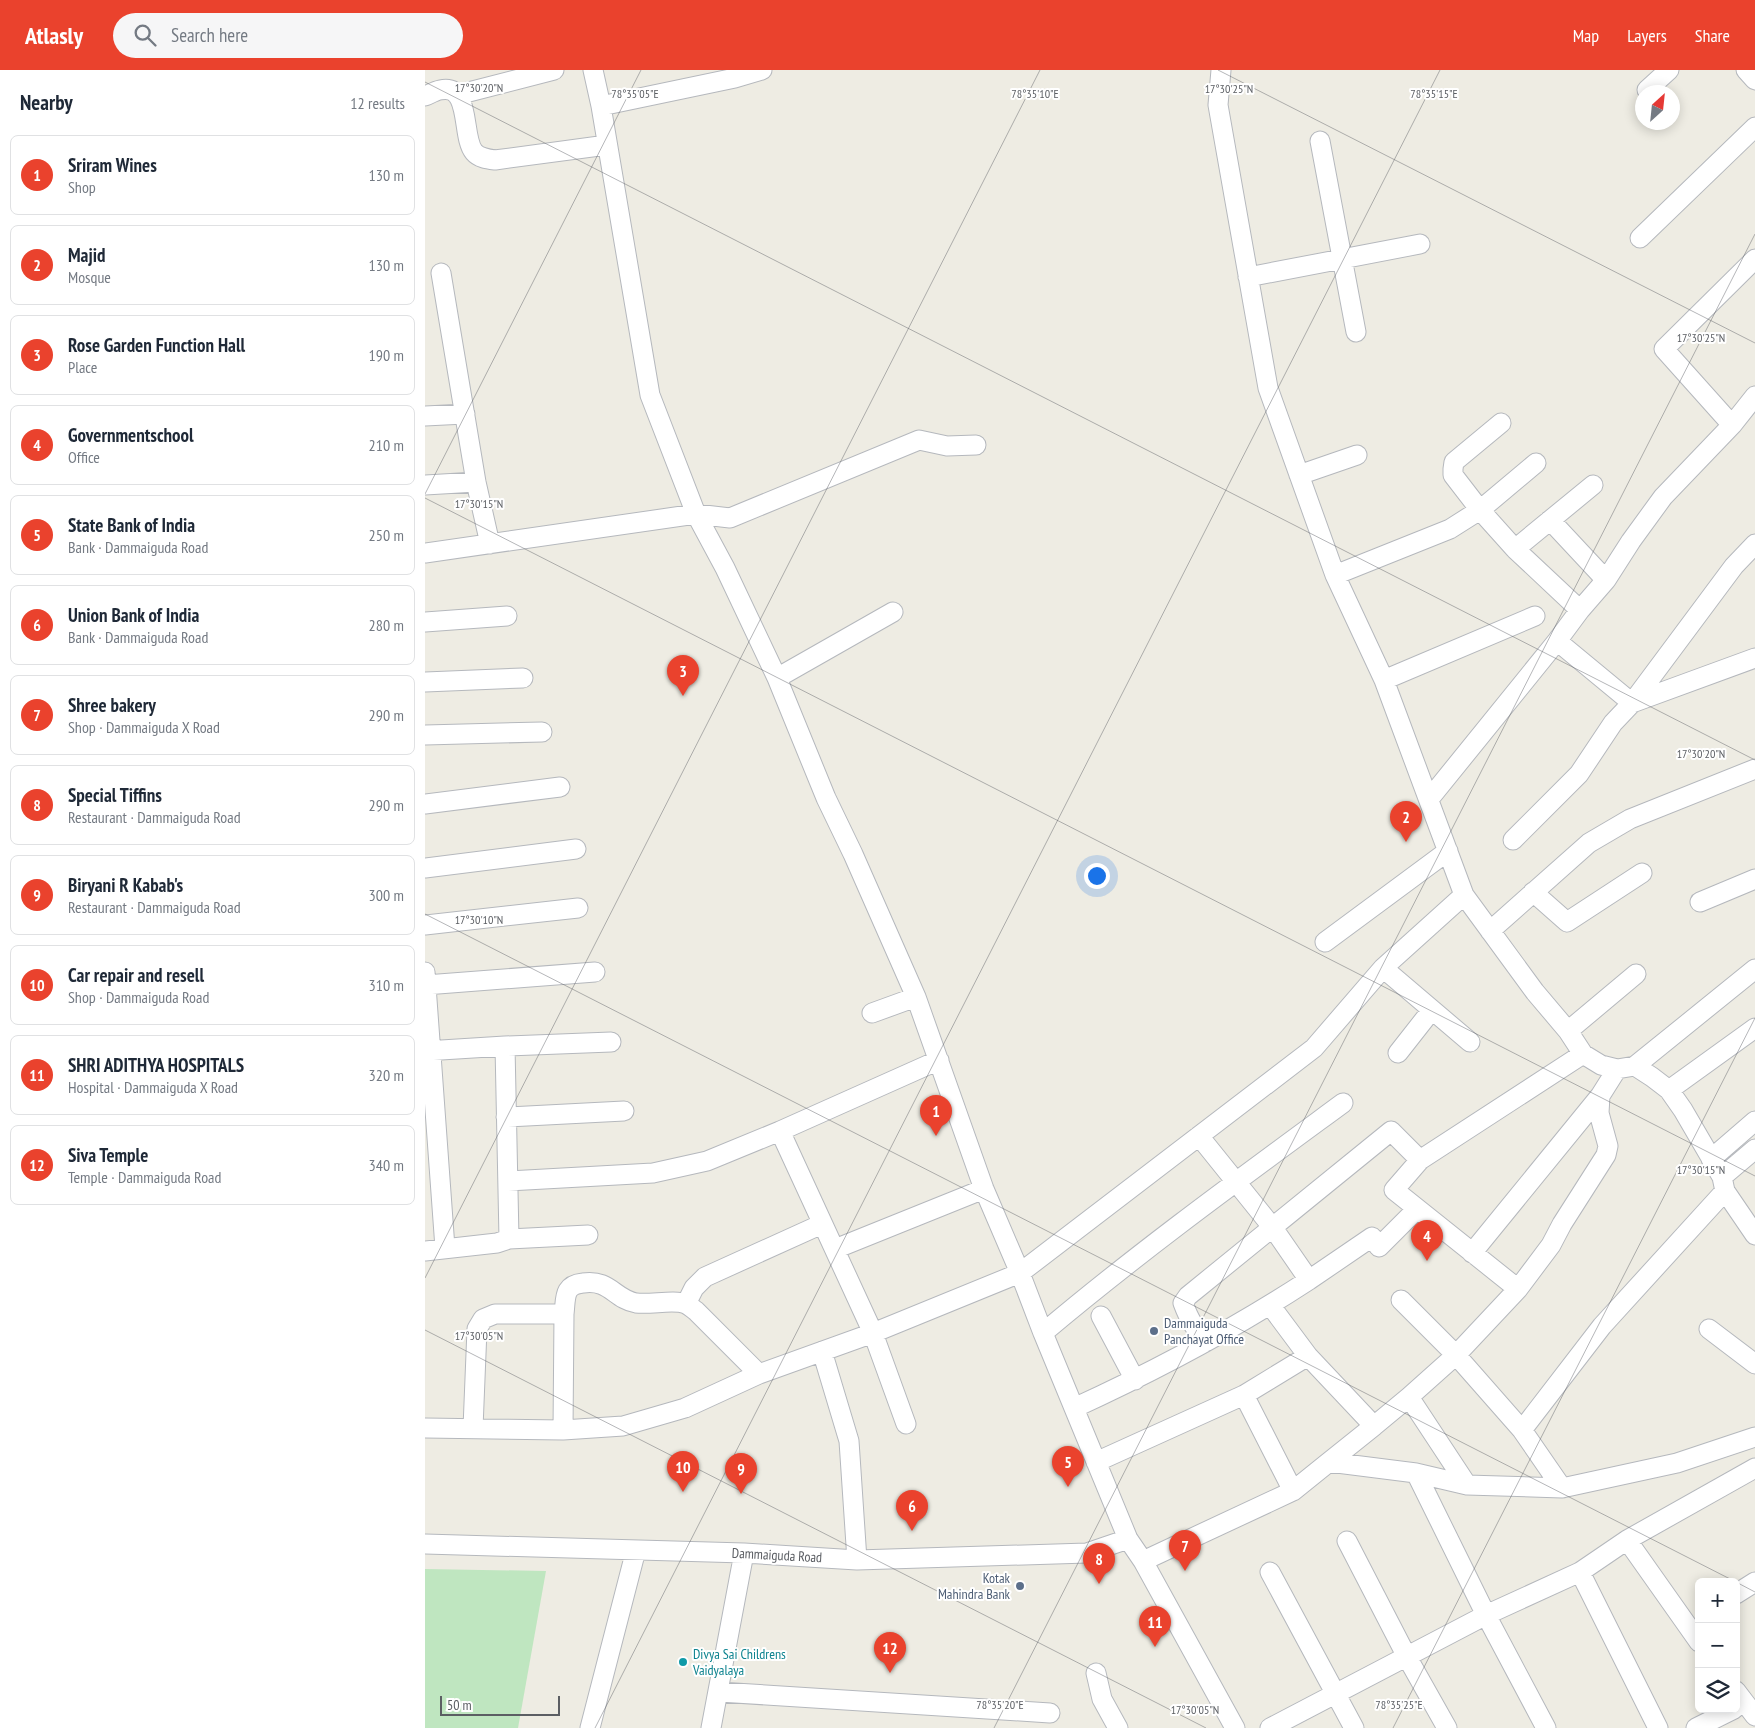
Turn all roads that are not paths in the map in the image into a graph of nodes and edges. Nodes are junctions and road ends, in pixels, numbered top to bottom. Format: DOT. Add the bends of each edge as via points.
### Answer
graph roads {
  1 [pos="554,70"];
  2 [pos="593,70"];
  3 [pos="762,70"];
  4 [pos="1221,70"];
  5 [pos="1669,70"];
  6 [pos="1746,70"];
  7 [pos="734,74"];
  8 [pos="1755,80"];
  9 [pos="1652,85"];
  10 [pos="457,95"];
  11 [pos="425,96"];
  12 [pos="601,106"];
  13 [pos="1755,127"];
  14 [pos="1320,140"];
  15 [pos="607,145"];
  16 [pos="1641,238"];
  17 [pos="1420,244"];
  18 [pos="1343,259"];
  19 [pos="1755,259"];
  20 [pos="441,273"];
  21 [pos="1248,277"];
  22 [pos="1356,332"];
  23 [pos="1755,396"];
  24 [pos="465,414"];
  25 [pos="425,416"];
  26 [pos="1501,423"];
  27 [pos="1732,425"];
  28 [pos="976,445"];
  29 [pos="1357,455"];
  30 [pos="1536,463"];
  31 [pos="1299,475"];
  32 [pos="476,482"];
  33 [pos="425,485"];
  34 [pos="1593,485"];
  35 [pos="1480,510"];
  36 [pos="697,514"];
  37 [pos="1551,520"];
  38 [pos="490,544"];
  39 [pos="1755,544"];
  40 [pos="1515,549"];
  41 [pos="425,553"];
  42 [pos="1335,575"];
  43 [pos="1606,580"];
  44 [pos="1580,610"];
  45 [pos="893,612"];
  46 [pos="507,616"];
  47 [pos="1535,616"];
  48 [pos="425,622"];
  49 [pos="1557,641"];
  50 [pos="1755,658"];
  51 [pos="523,678"];
  52 [pos="777,678"];
  53 [pos="1384,680"];
  54 [pos="425,682"];
  55 [pos="1632,703"];
  56 [pos="542,732"];
  57 [pos="425,735"];
  58 [pos="1754,772"];
  59 [pos="560,787"];
  60 [pos="1430,798"];
  61 [pos="425,804"];
  62 [pos="1513,840"];
  63 [pos="575,849"];
  64 [pos="1448,850"];
  65 [pos="425,868"];
  66 [pos="1642,873"];
  67 [pos="1755,879"];
  68 [pos="1533,892"];
  69 [pos="1464,895"];
  70 [pos="1700,902"];
  71 [pos="578,908"];
  72 [pos="425,925"];
  73 [pos="1490,931"];
  74 [pos="1325,942"];
  75 [pos="1383,968"];
  76 [pos="1755,969"];
  77 [pos="595,972"];
  78 [pos="1636,974"];
  79 [pos="425,981"];
  80 [pos="916,997"];
  81 [pos="1431,1011"];
  82 [pos="872,1014"];
  83 [pos="1755,1028"];
  84 [pos="1569,1031"];
  85 [pos="611,1042"];
  86 [pos="1470,1042"];
  87 [pos="505,1046"];
  88 [pos="428,1051"];
  89 [pos="1398,1053"];
  90 [pos="1583,1054"];
  91 [pos="939,1060"];
  92 [pos="1626,1068"];
  93 [pos="1669,1090"];
  94 [pos="1599,1096"];
  95 [pos="1343,1104"];
  96 [pos="624,1111"];
  97 [pos="506,1117"];
  98 [pos="430,1119"];
  99 [pos="1755,1121"];
  100 [pos="779,1131"];
  101 [pos="1199,1136"];
  102 [pos="1755,1149"];
  103 [pos="1711,1159"];
  104 [pos="1420,1160"];
  105 [pos="508,1181"];
  106 [pos="1235,1182"];
  107 [pos="1723,1184"];
  108 [pos="433,1187"];
  109 [pos="984,1190"];
  110 [pos="1417,1209"];
  111 [pos="823,1224"];
  112 [pos="1273,1228"];
  113 [pos="1755,1235"];
  114 [pos="588,1236"];
  115 [pos="509,1239"];
  116 [pos="445,1248"];
  117 [pos="835,1249"];
  118 [pos="425,1251"];
  119 [pos="1472,1253"];
  120 [pos="1020,1273"];
  121 [pos="1309,1280"];
  122 [pos="1518,1289"];
  123 [pos="1401,1300"];
  124 [pos="686,1304"];
  125 [pos="1270,1305"];
  126 [pos="564,1314"];
  127 [pos="1101,1316"];
  128 [pos="1709,1329"];
  129 [pos="873,1333"];
  130 [pos="1043,1333"];
  131 [pos="1207,1341"];
  132 [pos="822,1350"];
  133 [pos="1456,1355"];
  134 [pos="1308,1356"];
  135 [pos="1755,1364"];
  136 [pos="759,1374"];
  137 [pos="1135,1380"];
  138 [pos="1244,1395"];
  139 [pos="1409,1397"];
  140 [pos="1074,1408"];
  141 [pos="905,1424"];
  142 [pos="1375,1426"];
  143 [pos="425,1428"];
  144 [pos="473,1428"];
  145 [pos="563,1430"];
  146 [pos="1523,1430"];
  147 [pos="1755,1438"];
  148 [pos="1095,1462"];
  149 [pos="1329,1462"];
  150 [pos="1755,1468"];
  151 [pos="1416,1473"];
  152 [pos="1467,1485"];
  153 [pos="1562,1488"];
  154 [pos="1293,1491"];
  155 [pos="1128,1539"];
  156 [pos="1627,1540"];
  157 [pos="1347,1541"];
  158 [pos="425,1544"];
  159 [pos="636,1550"];
  160 [pos="744,1553"];
  161 [pos="857,1560"];
  162 [pos="1143,1561"];
  163 [pos="1270,1572"];
  164 [pos="1580,1572"];
  165 [pos="1755,1582"];
  166 [pos="1740,1591"];
  167 [pos="1486,1615"];
  168 [pos="1693,1623"];
  169 [pos="1407,1657"];
  170 [pos="1096,1674"];
  171 [pos="719,1692"];
  172 [pos="1335,1695"];
  173 [pos="1744,1704"];
  174 [pos="1050,1713"];
  175 [pos="590,1728"];
  176 [pos="711,1728"];
  177 [pos="1118,1728"];
  178 [pos="1235,1728"];
  179 [pos="1269,1728"];
  180 [pos="1353,1728"];
  181 [pos="1447,1728"];
  182 [pos="1546,1728"];
  183 [pos="1658,1728"];
  184 [pos="1696,1728"];
  1 -- 10 [label="street"];
  2 -- 12 [label="street"];
  3 -- 7 [label="street"];
  4 -- 21 [label="street" via="1218,105"];
  5 -- 9 [label="street"];
  6 -- 8 [label="street"];
  7 -- 12 [label="street"];
  10 -- 11 [label="street" via="441,90"];
  10 -- 15 [label="street" via="462,103 470,143 482,158 495,160"];
  12 -- 15 [label="street"];
  13 -- 16 [label="street"];
  14 -- 18 [label="street"];
  15 -- 36 [label="street" via="650,395"];
  17 -- 18 [label="street"];
  18 -- 21 [label="street"];
  18 -- 22 [label="street"];
  19 -- 27 [label="street" via="1664,349"];
  20 -- 24 [label="street"];
  21 -- 31 [label="street" via="1268,388"];
  23 -- 27 [label="street"];
  24 -- 25 [label="street"];
  24 -- 32 [label="street"];
  26 -- 35 [label="street" via="1455,462 1453,469 1453,475"];
  27 -- 43 [label="street" via="1663,497"];
  28 -- 36 [label="street" via="947,446 919,440 730,518"];
  29 -- 31 [label="street"];
  30 -- 35 [label="street"];
  31 -- 42 [label="street"];
  32 -- 33 [label="street"];
  32 -- 38 [label="street"];
  34 -- 37 [label="street"];
  35 -- 40 [label="street"];
  35 -- 42 [label="street" via="1450,529"];
  36 -- 38 [label="street"];
  36 -- 52 [label="street"];
  37 -- 40 [label="street"];
  37 -- 43 [label="street"];
  38 -- 41 [label="street"];
  39 -- 55 [label="street" via="1734,566"];
  40 -- 44 [label="street"];
  42 -- 53 [label="street"];
  43 -- 44 [label="street"];
  44 -- 49 [label="street"];
  45 -- 52 [label="street"];
  46 -- 48 [label="street"];
  47 -- 53 [label="street"];
  49 -- 55 [label="street"];
  49 -- 60 [label="street"];
  50 -- 55 [label="street"];
  51 -- 54 [label="street"];
  52 -- 80 [label="street" via="826,798"];
  53 -- 60 [label="street"];
  55 -- 62 [label="street" via="1613,722 1579,774"];
  56 -- 57 [label="street"];
  58 -- 68 [label="street" via="1630,819 1589,843"];
  59 -- 61 [label="street"];
  60 -- 64 [label="street"];
  63 -- 65 [label="street"];
  64 -- 69 [label="street"];
  64 -- 74 [label="street"];
  66 -- 68 [label="street" via="1567,922"];
  67 -- 70 [label="street"];
  68 -- 73 [label="street"];
  69 -- 73 [label="street"];
  69 -- 75 [label="street"];
  71 -- 72 [label="street"];
  73 -- 84 [label="street" via="1535,992"];
  75 -- 81 [label="street"];
  75 -- 101 [label="street" via="1314,1048"];
  76 -- 92 [label="street"];
  77 -- 79 [label="street"];
  78 -- 84 [label="street"];
  79 -- 88 [label="street"];
  80 -- 82 [label="street"];
  80 -- 91 [label="street"];
  81 -- 86 [label="street"];
  81 -- 89 [label="street"];
  83 -- 93 [label="street"];
  84 -- 90 [label="street"];
  85 -- 87 [label="street"];
  87 -- 88 [label="street"];
  87 -- 97 [label="street"];
  88 -- 98 [label="street"];
  90 -- 92 [label="street" via="1601,1065"];
  90 -- 104 [label="street"];
  91 -- 100 [label="street"];
  91 -- 109 [label="street"];
  92 -- 93 [label="street" via="1652,1077"];
  92 -- 94 [label="street"];
  93 -- 103 [label="street"];
  94 -- 119 [label="street"];
  94 -- 122 [label="street" via="1599,1113 1608,1146 1606,1155 1551,1245"];
  95 -- 106 [label="street"];
  96 -- 97 [label="street"];
  97 -- 105 [label="street"];
  98 -- 108 [label="street"];
  99 -- 103 [label="street"];
  100 -- 105 [label="street" via="707,1161 653,1174"];
  100 -- 111 [label="street"];
  101 -- 106 [label="street"];
  101 -- 120 [label="street"];
  102 -- 107 [label="street"];
  103 -- 107 [label="street"];
  104 -- 110 [label="street" via="1394,1190"];
  104 -- 112 [label="street" via="1391,1131"];
  105 -- 115 [label="street"];
  106 -- 112 [label="street"];
  106 -- 130 [label="street"];
  107 -- 113 [label="street"];
  107 -- 146 [label="street" via="1602,1326"];
  108 -- 116 [label="street"];
  109 -- 117 [label="street"];
  109 -- 120 [label="street"];
  110 -- 119 [label="street"];
  110 -- 121 [label="street" via="1379,1247 1372,1237"];
  111 -- 117 [label="street"];
  111 -- 124 [label="street" via="705,1277 693,1288"];
  112 -- 121 [label="street"];
  112 -- 131 [label="street" via="1187,1296 1183,1303 1188,1318"];
  114 -- 115 [label="street"];
  115 -- 116 [label="street"];
  116 -- 118 [label="street"];
  117 -- 129 [label="street"];
  119 -- 122 [label="street"];
  120 -- 129 [label="street"];
  120 -- 130 [label="street"];
  121 -- 125 [label="street"];
  122 -- 133 [label="street"];
  123 -- 133 [label="street"];
  124 -- 126 [label="street" via="633,1302 593,1282 569,1288"];
  124 -- 136 [label="street"];
  125 -- 131 [label="street"];
  125 -- 134 [label="street"];
  126 -- 144 [label="street" via="495,1314 483,1319 477,1329"];
  126 -- 145 [label="street"];
  127 -- 137 [label="street"];
  128 -- 135 [label="street"];
  129 -- 132 [label="street"];
  129 -- 141 [label="street"];
  130 -- 140 [label="street"];
  131 -- 137 [label="street"];
  132 -- 136 [label="street"];
  132 -- 161 [label="street" via="849,1441"];
  133 -- 139 [label="street"];
  133 -- 146 [label="street"];
  134 -- 138 [label="street"];
  134 -- 142 [label="street"];
  136 -- 145 [label="street" via="685,1408 623,1426"];
  137 -- 140 [label="street"];
  138 -- 148 [label="street"];
  138 -- 154 [label="street"];
  139 -- 142 [label="street"];
  139 -- 152 [label="street"];
  140 -- 148 [label="street"];
  142 -- 149 [label="street"];
  143 -- 144 [label="street"];
  144 -- 145 [label="street"];
  146 -- 153 [label="street"];
  147 -- 153 [label="street" via="1677,1463"];
  148 -- 155 [label="street"];
  149 -- 151 [label="street"];
  149 -- 154 [label="street"];
  150 -- 156 [label="street"];
  151 -- 152 [label="street"];
  151 -- 167 [label="street"];
  152 -- 153 [label="street"];
  154 -- 162 [label="street"];
  155 -- 161 [label="street, Dammaiguda Road" via="1087,1553"];
  155 -- 162 [label="street"];
  156 -- 164 [label="street"];
  156 -- 168 [label="street"];
  157 -- 169 [label="street"];
  158 -- 159 [label="street, Dammaiguda Road"];
  159 -- 160 [label="street, Dammaiguda Road"];
  159 -- 175 [label="street"];
  160 -- 161 [label="street, Dammaiguda Road"];
  160 -- 171 [label="street"];
  162 -- 178 [label="street"];
  163 -- 172 [label="street"];
  164 -- 167 [label="street"];
  164 -- 183 [label="street"];
  165 -- 166 [label="street"];
  167 -- 169 [label="street"];
  167 -- 182 [label="street"];
  169 -- 172 [label="street"];
  169 -- 181 [label="street"];
  170 -- 177 [label="street" via="1102,1699"];
  171 -- 174 [label="street"];
  171 -- 176 [label="street"];
  172 -- 179 [label="street"];
  172 -- 180 [label="street"];
  173 -- 184 [label="street"];
}
